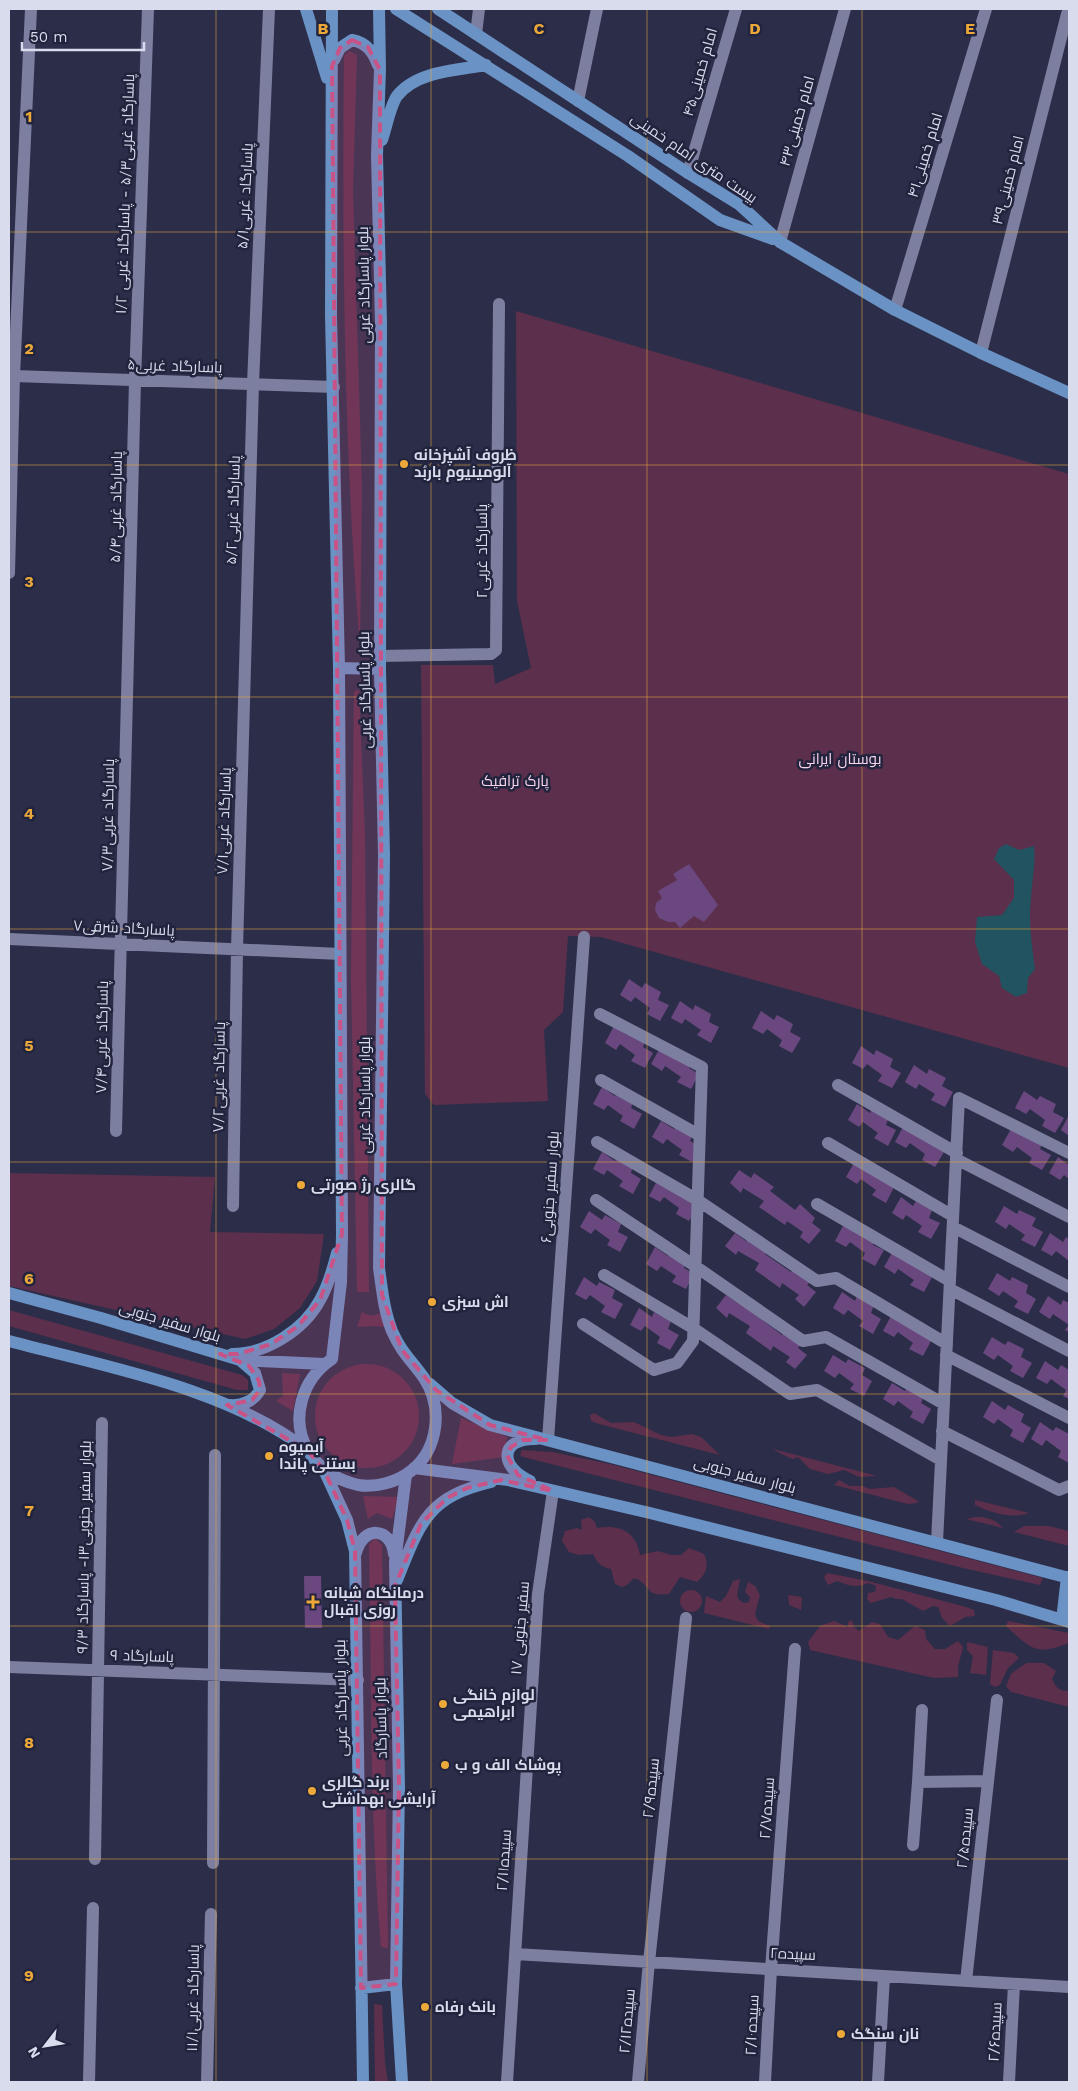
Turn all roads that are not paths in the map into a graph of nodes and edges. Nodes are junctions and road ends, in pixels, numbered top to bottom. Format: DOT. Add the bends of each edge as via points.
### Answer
graph roads {
  1 [pos="31,9"];
  2 [pos="148,9"];
  3 [pos="306,9"];
  4 [pos="332,9"];
  5 [pos="379,9"];
  6 [pos="396,9"];
  7 [pos="438,9"];
  8 [pos="478,9"];
  9 [pos="597,9"];
  10 [pos="736,9"];
  11 [pos="845,9"];
  12 [pos="986,9"];
  13 [pos="266,10"];
  14 [pos="451,14"];
  15 [pos="1067,14"];
  16 [pos="476,34"];
  17 [pos="486,65"];
  18 [pos="332,66"];
  19 [pos="380,70"];
  20 [pos="332,95"];
  21 [pos="578,100"];
  22 [pos="377,154"];
  23 [pos="688,173"];
  24 [pos="780,242"];
  25 [pos="499,304"];
  26 [pos="895,310"];
  27 [pos="981,353"];
  28 [pos="14,376"];
  29 [pos="135,380"];
  30 [pos="253,384"];
  31 [pos="334,387"];
  32 [pos="1069,393"];
  33 [pos="9,573"];
  34 [pos="380,656"];
  35 [pos="339,668"];
  36 [pos="380,669"];
  37 [pos="127,686"];
  38 [pos="244,694"];
  39 [pos="584,936"];
  40 [pos="9,938"];
  41 [pos="121,944"];
  42 [pos="237,949"];
  43 [pos="340,954"];
  44 [pos="600,1014"];
  45 [pos="601,1080"];
  46 [pos="838,1085"];
  47 [pos="116,1131"];
  48 [pos="698,1135"];
  49 [pos="597,1142"];
  50 [pos="828,1143"];
  51 [pos="1069,1152"];
  52 [pos="956,1156"];
  53 [pos="596,1200"];
  54 [pos="696,1200"];
  55 [pos="817,1204"];
  56 [pos="233,1206"];
  57 [pos="1069,1217"];
  58 [pos="953,1221"];
  59 [pos="342,1234"];
  60 [pos="695,1266"];
  61 [pos="604,1275"];
  62 [pos="950,1285"];
  63 [pos="1069,1287"];
  64 [pos="9,1293"];
  65 [pos="583,1324"];
  66 [pos="693,1328"];
  67 [pos="9,1342"];
  68 [pos="947,1350"];
  69 [pos="1069,1351"];
  70 [pos="220,1354"];
  71 [pos="240,1360"];
  72 [pos="328,1361"];
  73 [pos="425,1379"];
  74 [pos="944,1404"];
  75 [pos="227,1405"];
  76 [pos="1069,1418"];
  77 [pos="102,1424"];
  78 [pos="942,1432"];
  79 [pos="548,1440"];
  80 [pos="307,1450"];
  81 [pos="215,1455"];
  82 [pos="941,1460"];
  83 [pos="324,1470"];
  84 [pos="410,1472"];
  85 [pos="501,1480"];
  86 [pos="1069,1486"];
  87 [pos="553,1491"];
  88 [pos="937,1542"];
  89 [pos="355,1555"];
  90 [pos="394,1562"];
  91 [pos="1068,1578"];
  92 [pos="395,1586"];
  93 [pos="686,1618"];
  94 [pos="1066,1621"];
  95 [pos="795,1649"];
  96 [pos="9,1667"];
  97 [pos="98,1670"];
  98 [pos="214,1675"];
  99 [pos="358,1680"];
  100 [pos="997,1700"];
  101 [pos="922,1710"];
  102 [pos="527,1768"];
  103 [pos="988,1781"];
  104 [pos="918,1782"];
  105 [pos="913,1845"];
  106 [pos="95,1860"];
  107 [pos="212,1863"];
  108 [pos="93,1908"];
  109 [pos="211,1914"];
  110 [pos="515,1954"];
  111 [pos="648,1962"];
  112 [pos="771,1969"];
  113 [pos="884,1976"];
  114 [pos="966,1981"];
  115 [pos="396,1984"];
  116 [pos="1014,1984"];
  117 [pos="1069,1987"];
  118 [pos="361,1988"];
  119 [pos="89,2082"];
  120 [pos="207,2082"];
  121 [pos="363,2082"];
  122 [pos="402,2082"];
  123 [pos="507,2082"];
  124 [pos="638,2082"];
  125 [pos="765,2082"];
  126 [pos="878,2082"];
  127 [pos="1009,2082"];
  1 -- 28 [label="street"];
  2 -- 29 [label="street, پاسارگاد غربی۵/۳ - پاسارگاد غربی ۱/۲"];
  3 -- 20 [label="main road"];
  4 -- 18 [label="main road, بلوار پاسارگاد غربی"];
  5 -- 19 [label="main road, بلوار پاسارگاد غربی"];
  6 -- 17 [label="main road"];
  7 -- 14 [label="main road, بیست متری امام خمینی"];
  8 -- 16 [label="street"];
  9 -- 21 [label="street"];
  10 -- 23 [label="street, امام خمینی۴۵"];
  11 -- 24 [label="street, امام خمینی۴۳"];
  12 -- 26 [label="street, امام خمینی۴۱"];
  13 -- 30 [label="street, پاسارگاد غربی۵/۱"];
  14 -- 16 [label="main road, بیست متری امام خمینی"];
  15 -- 27 [label="street, امام خمینی۳۹"];
  16 -- 21 [label="main road, بیست متری امام خمینی"];
  17 -- 22 [label="main road" via="415,81 397,97"];
  17 -- 24 [label="main road" via="628,156 720,220"];
  18 -- 19 [label="main road" via="340,48 352,40 368,47"];
  18 -- 20 [label="main road, بلوار پاسارگاد غربی"];
  19 -- 22 [label="main road, بلوار پاسارگاد غربی"];
  20 -- 31 [label="main road, بلوار پاسارگاد غربی" via="331,315"];
  21 -- 23 [label="main road, بیست متری امام خمینی"];
  22 -- 34 [label="main road, بلوار پاسارگاد غربی" via="381,323"];
  23 -- 24 [label="main road, بیست متری امام خمینی" via="740,205"];
  24 -- 26 [label="main road, بیست متری امام خمینی"];
  25 -- 34 [label="street, پاسارگاد غربی۲" via="496,650 491,654"];
  26 -- 27 [label="main road, بیست متری امام خمینی"];
  27 -- 32 [label="main road, بیست متری امام خمینی"];
  28 -- 29 [label="street, پاسارگاد غربی۵"];
  28 -- 33 [label="street"];
  29 -- 30 [label="street, پاسارگاد غربی۵"];
  29 -- 37 [label="street, پاسارگاد غربی۵/۴"];
  30 -- 31 [label="street, پاسارگاد غربی۵"];
  30 -- 38 [label="street, پاسارگاد غربی۵/۲"];
  31 -- 35 [label="main road, بلوار پاسارگاد غربی"];
  34 -- 36 [label="main road, بلوار پاسارگاد غربی"];
  35 -- 36 [label="main road"];
  35 -- 43 [label="main road, بلوار پاسارگاد غربی"];
  36 -- 73 [label="main road, بلوار پاسارگاد غربی" via="384,855 379,1268 382,1295 392,1330"];
  37 -- 41 [label="street, پاسارگاد غربی۷/۳"];
  38 -- 42 [label="street, پاسارگاد غربی۷/۱"];
  39 -- 79 [label="street, بلوار سفیر جنوبی۶"];
  40 -- 41 [label="street, پاسارگاد شرقی۷"];
  41 -- 42 [label="street, پاسارگاد شرقی۷"];
  41 -- 47 [label="street, پاسارگاد غربی۷/۴"];
  42 -- 43 [label="street, پاسارگاد شرقی۷"];
  42 -- 56 [label="street, پاسارگاد غربی۷/۲"];
  43 -- 59 [label="main road, بلوار پاسارگاد غربی"];
  44 -- 48 [label="street" via="702,1067"];
  45 -- 48 [label="street"];
  46 -- 52 [label="street"];
  48 -- 54 [label="street"];
  49 -- 54 [label="street"];
  50 -- 58 [label="street"];
  51 -- 52 [label="street" via="959,1098"];
  52 -- 57 [label="street"];
  52 -- 58 [label="street"];
  53 -- 60 [label="street"];
  54 -- 60 [label="street"];
  54 -- 68 [label="street" via="817,1282 836,1278"];
  55 -- 62 [label="street"];
  58 -- 62 [label="street"];
  58 -- 63 [label="street"];
  59 -- 70 [label="main road" via="334,1266 320,1300 298,1326 271,1344 238,1354"];
  59 -- 72 [label="main road, بلوار پاسارگاد غربی" via="341,1282"];
  60 -- 66 [label="street"];
  60 -- 74 [label="street" via="803,1340 826,1337"];
  61 -- 66 [label="street"];
  62 -- 68 [label="street"];
  62 -- 69 [label="street"];
  64 -- 70 [label="main road, بلوار سفیر جنوبی"];
  65 -- 66 [label="street" via="654,1370 677,1363 693,1341"];
  66 -- 82 [label="street" via="790,1394 817,1390"];
  67 -- 75 [label="main road" via="155,1379"];
  68 -- 74 [label="street"];
  68 -- 76 [label="street"];
  70 -- 71 [label="main road, بلوار سفیر جنوبی"];
  71 -- 72 [label="main road, بلوار سفیر جنوبی"];
  71 -- 75 [label="main road" via="255,1373 260,1390 244,1403"];
  72 -- 80 [label="main road" via="311,1378 303,1395 299,1413"];
  73 -- 79 [label="main road, بلوار سفیر جنوبی" via="452,1403 490,1425"];
  73 -- 84 [label="main road" via="434,1402 436,1426 425,1456"];
  74 -- 78 [label="street"];
  75 -- 80 [label="main road" via="252,1415"];
  77 -- 97 [label="street, بلوار سفیر جنوبی۱۳- پاسارگاد ۹/۳"];
  78 -- 82 [label="street"];
  78 -- 86 [label="street" via="1059,1490"];
  79 -- 87 [label="main road" via="522,1440 511,1447 507,1455 508,1463 518,1475"];
  79 -- 88 [label="main road, بلوار سفیر جنوبی"];
  80 -- 83 [label="main road"];
  81 -- 98 [label="street"];
  82 -- 88 [label="street"];
  83 -- 84 [label="main road" via="343,1481 364,1486 386,1484"];
  83 -- 89 [label="main road, بلوار پاسارگاد غربی" via="347,1520"];
  84 -- 85 [label="main road"];
  84 -- 90 [label="main road, بلوار پاسارگاد"];
  85 -- 87 [label="main road"];
  85 -- 92 [label="main road" via="467,1488 433,1510 411,1541"];
  87 -- 94 [label="main road" via="996,1600"];
  87 -- 102 [label="street, سفیر جنوبی ۱۷" via="538,1594"];
  88 -- 91 [label="main road, بلوار سفیر جنوبی"];
  89 -- 90 [label="main road" via="358,1542 364,1537 372,1533 381,1534 393,1548"];
  89 -- 99 [label="main road, بلوار پاسارگاد غربی"];
  90 -- 92 [label="main road, بلوار پاسارگاد"];
  91 -- 94 [label="main road"];
  92 -- 115 [label="main road, بلوار پاسارگاد" via="399,1787"];
  93 -- 111 [label="street, سپیده۲/۹"];
  95 -- 112 [label="street, سپیده۲/۷"];
  96 -- 97 [label="street, پاسارگاد ۹"];
  97 -- 98 [label="street, پاسارگاد ۹"];
  97 -- 106 [label="street, بلوار سفیر جنوبی۱۳- پاسارگاد ۹/۳"];
  98 -- 99 [label="street, پاسارگاد ۹"];
  98 -- 107 [label="street"];
  99 -- 118 [label="main road, بلوار پاسارگاد غربی"];
  100 -- 103 [label="street, سپیده۲/۵"];
  101 -- 104 [label="street"];
  102 -- 110 [label="street, سپیده۲/۱۱"];
  103 -- 104 [label="street"];
  103 -- 114 [label="street, سپیده۲/۵"];
  104 -- 105 [label="street"];
  108 -- 119 [label="street"];
  109 -- 120 [label="street, پاسارگاد غربی۱۱/۱"];
  110 -- 111 [label="street, سپیده۲"];
  110 -- 123 [label="street, سپیده۲/۱۱"];
  111 -- 112 [label="street, سپیده۲"];
  111 -- 124 [label="street, سپیده۲/۱۲"];
  112 -- 113 [label="street, سپیده۲"];
  112 -- 125 [label="street, سپیده۲/۱۰"];
  113 -- 114 [label="street, سپیده۲"];
  113 -- 126 [label="street"];
  114 -- 116 [label="street, سپیده۲"];
  115 -- 118 [label="main road"];
  115 -- 122 [label="main road, بلوار پاسارگاد"];
  116 -- 117 [label="street, سپیده۲"];
  116 -- 127 [label="street, سپیده۲/۶"];
  118 -- 121 [label="main road, بلوار پاسارگاد غربی"];
}
